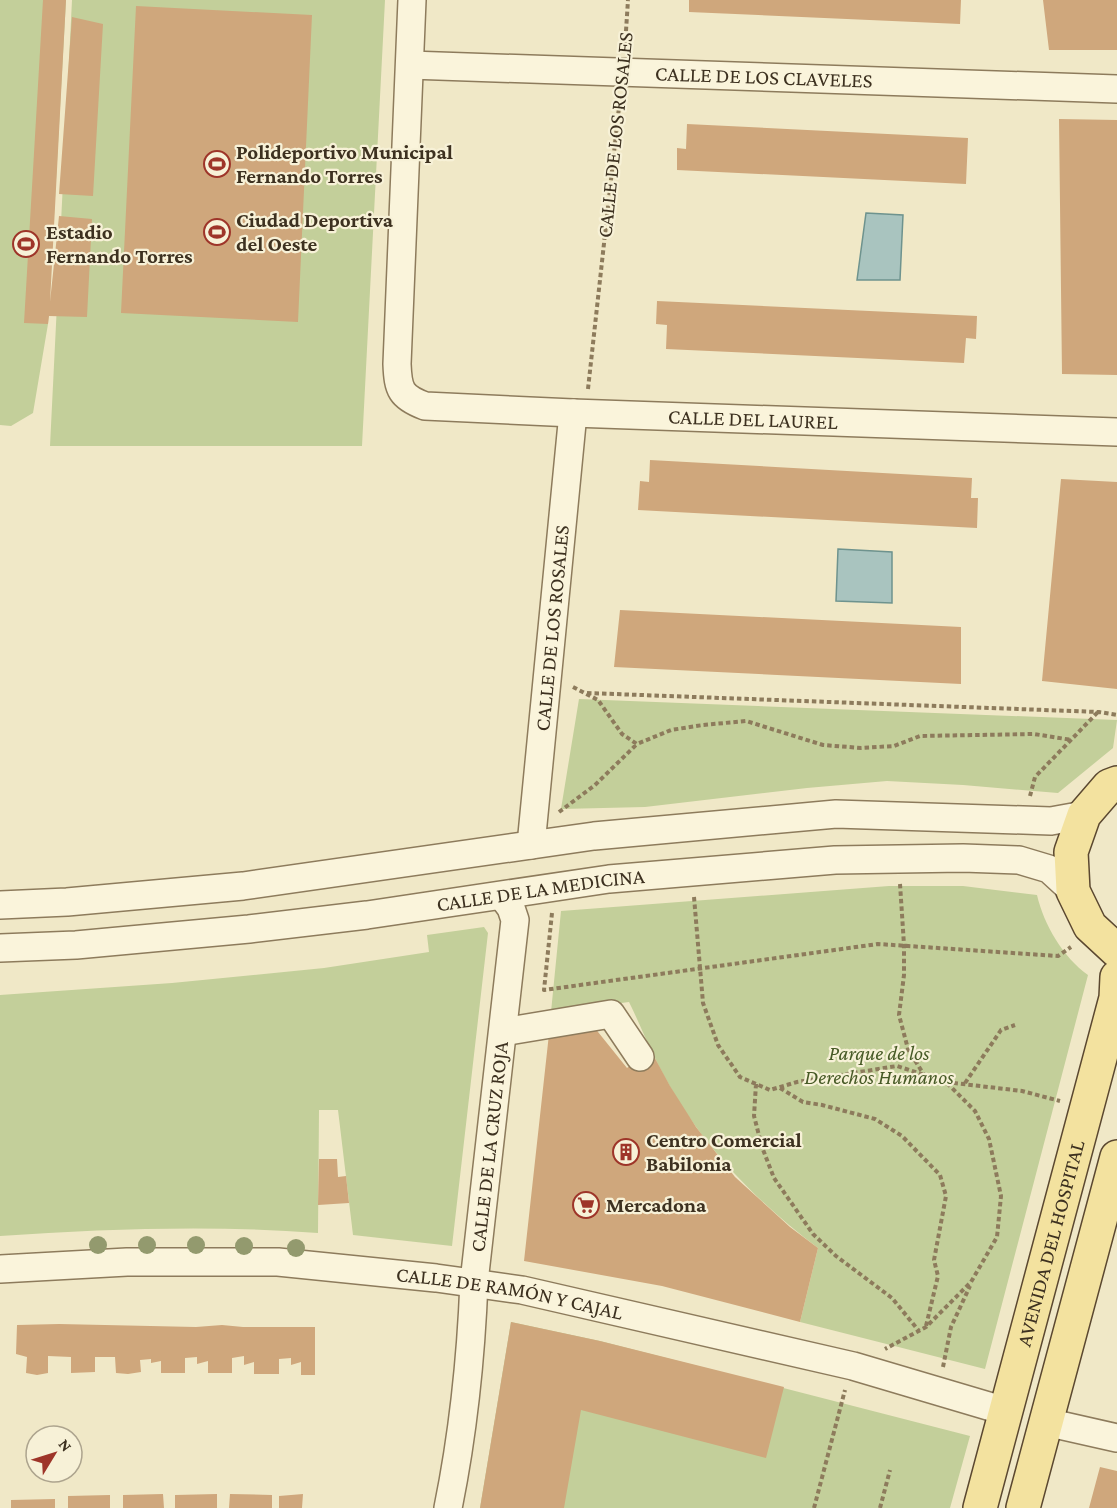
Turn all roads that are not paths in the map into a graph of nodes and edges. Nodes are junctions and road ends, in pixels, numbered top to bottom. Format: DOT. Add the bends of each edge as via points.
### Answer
graph roads {
  1 [pos="412,0"];
  2 [pos="410,65"];
  3 [pos="1117,89"];
  4 [pos="579,413"];
  5 [pos="1117,432"];
  6 [pos="1117,783"];
  7 [pos="1084,815"];
  8 [pos="532,839"];
  9 [pos="1073,891"];
  10 [pos="502,896"];
  11 [pos="0,905"];
  12 [pos="1106,941"];
  13 [pos="0,948"];
  14 [pos="1117,977"];
  15 [pos="503,1032"];
  16 [pos="640,1057"];
  17 [pos="1117,1157"];
  18 [pos="0,1269"];
  19 [pos="474,1282"];
  20 [pos="1005,1411"];
  21 [pos="1046,1422"];
  22 [pos="1117,1438"];
  23 [pos="448,1508"];
  24 [pos="980,1508"];
  25 [pos="1023,1508"];
  1 -- 2 [label="street"];
  2 -- 3 [label="street, CALLE DE LOS CLAVELES"];
  2 -- 4 [label="street, CALLE DEL LAUREL" via="398,384 408,399 425,406"];
  4 -- 5 [label="street, CALLE DEL LAUREL"];
  4 -- 8 [label="street, CALLE DE LOS ROSALES"];
  6 -- 7 [label="main road" via="1109,786"];
  7 -- 8 [label="street" via="1051,821 836,814"];
  7 -- 9 [label="main road" via="1071,852"];
  8 -- 11 [label="street" via="243,886"];
  9 -- 10 [label="street, CALLE DE LA MEDICINA" via="1049,869 1019,860 963,858 836,861 609,879"];
  9 -- 12 [label="main road" via="1090,926"];
  10 -- 13 [label="street, CALLE DE LA MEDICINA" via="249,928 76,945"];
  10 -- 15 [label="street, CALLE DE LA CRUZ ROJA" via="515,920"];
  14 -- 20 [label="main road, AVENIDA DEL HOSPITAL" via="1116,998"];
  15 -- 16 [label="street" via="611,1014"];
  15 -- 19 [label="street, CALLE DE LA CRUZ ROJA"];
  17 -- 21 [label="main road, AVENIDA DEL HOSPITAL"];
  18 -- 19 [label="street, CALLE DE RAMÓN Y CAJAL" via="127,1262 278,1262"];
  19 -- 20 [label="street, CALLE DE RAMÓN Y CAJAL" via="854,1366"];
  19 -- 23 [label="street, CALLE DE LA CRUZ ROJA" via="457,1465"];
  20 -- 24 [label="main road, AVENIDA DEL HOSPITAL"];
  21 -- 22 [label="street"];
  21 -- 25 [label="main road, AVENIDA DEL HOSPITAL"];
}
